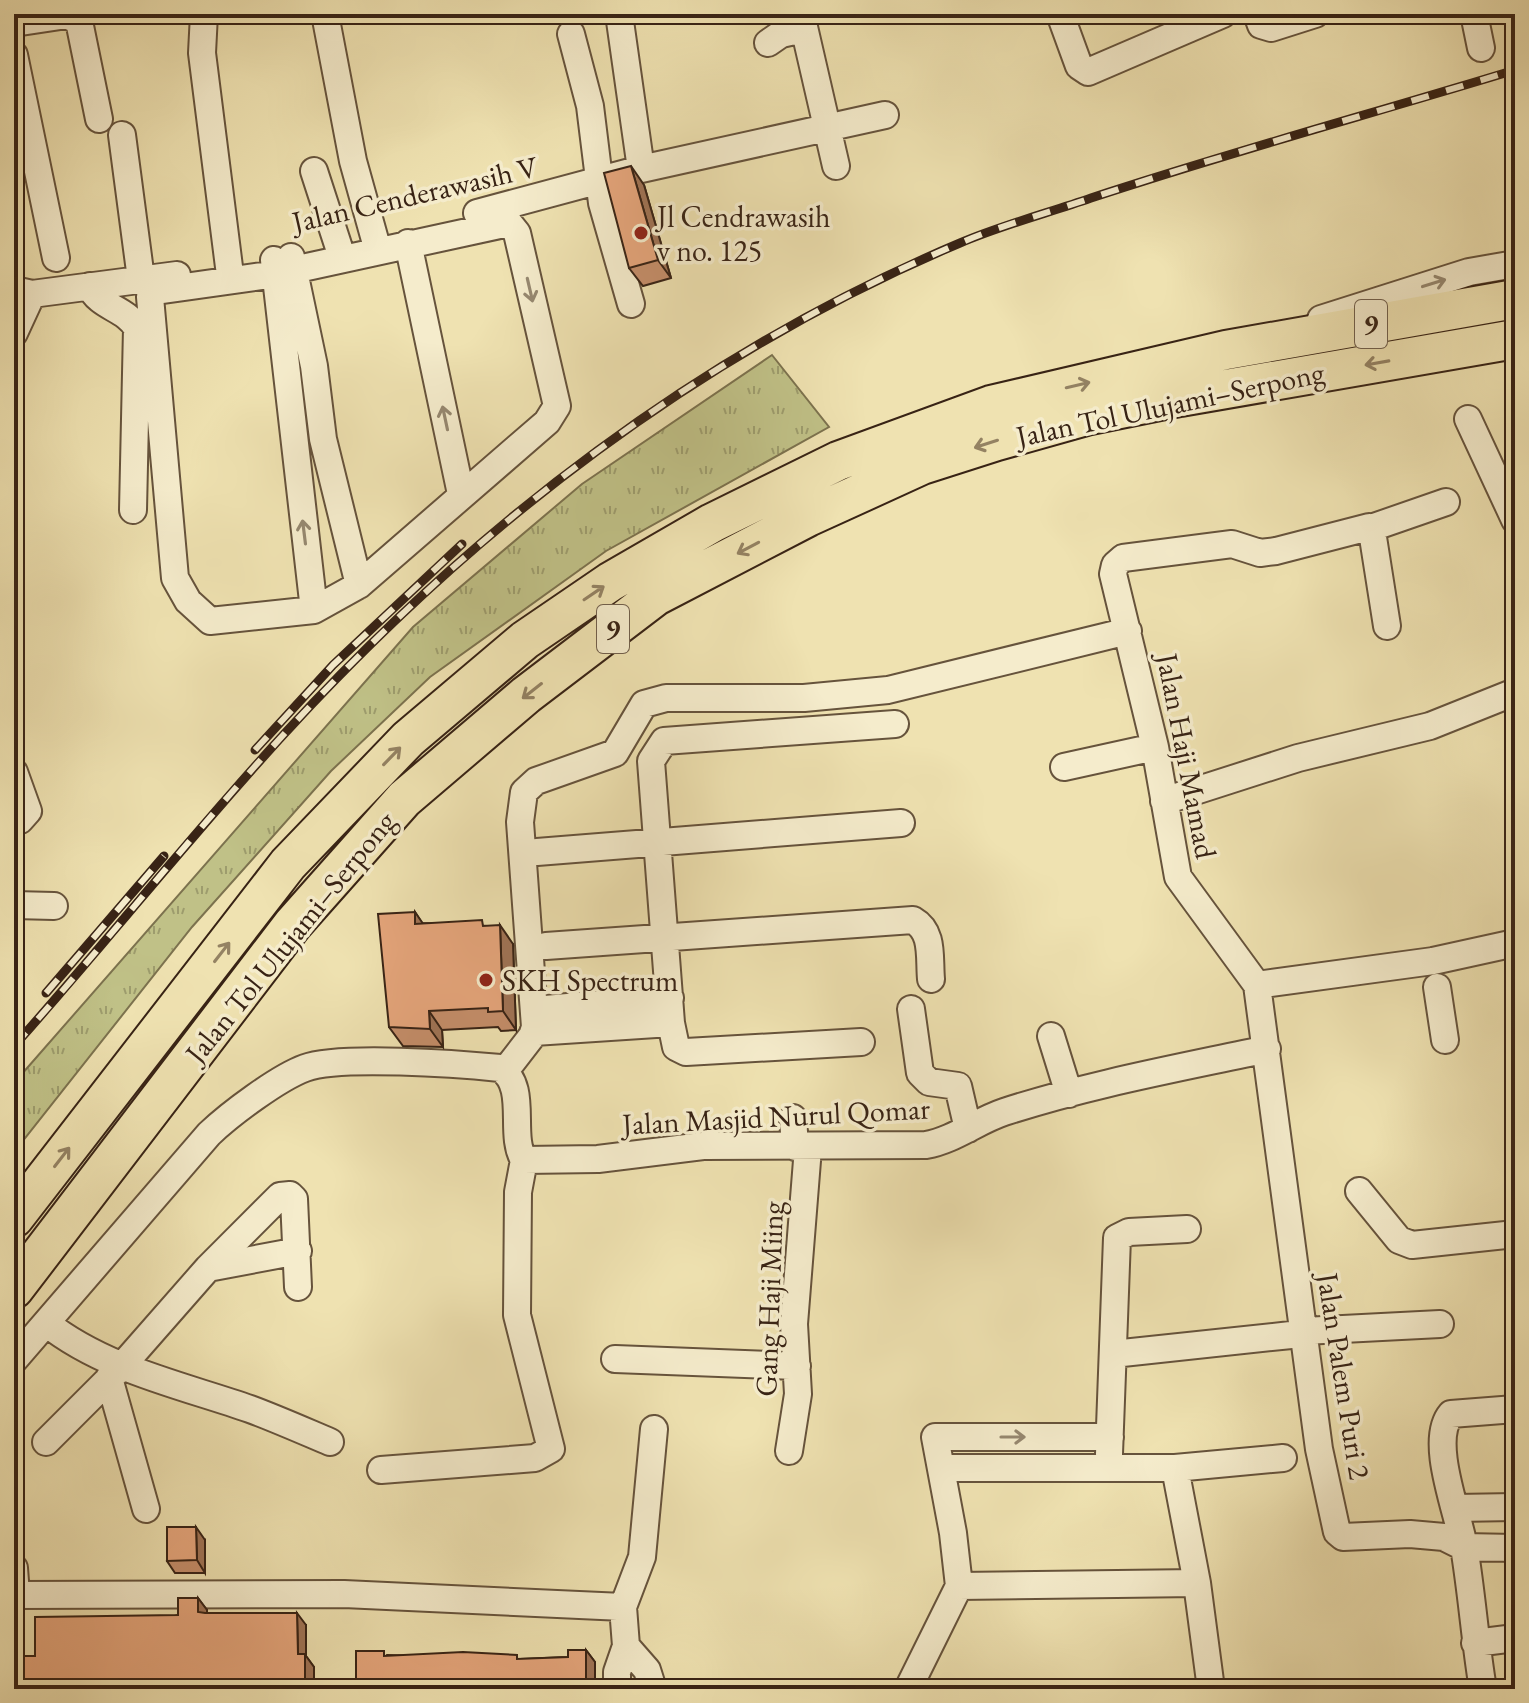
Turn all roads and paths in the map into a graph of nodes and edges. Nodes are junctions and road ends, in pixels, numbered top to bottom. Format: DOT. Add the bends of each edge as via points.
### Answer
graph roads {
  1 [pos="204,14"];
  2 [pos="325,14"];
  3 [pos="619,14"];
  4 [pos="1060,14"];
  5 [pos="1223,14"];
  6 [pos="1257,14"];
  7 [pos="1315,14"];
  8 [pos="1474,14"];
  9 [pos="802,22"];
  10 [pos="14,23"];
  11 [pos="571,34"];
  12 [pos="768,43"];
  13 [pos="1481,48"];
  14 [pos="14,55"];
  15 [pos="885,115"];
  16 [pos="99,119"];
  17 [pos="825,126"];
  18 [pos="122,135"];
  19 [pos="836,166"];
  20 [pos="641,169"];
  21 [pos="314,171"];
  22 [pos="600,183"];
  23 [pos="375,240"];
  24 [pos="408,243"];
  25 [pos="339,248"];
  26 [pos="56,258"];
  27 [pos="1515,264"];
  28 [pos="283,265"];
  29 [pos="229,267"];
  30 [pos="141,279"];
  31 [pos="90,286"];
  32 [pos="23,292"];
  33 [pos="1515,299"];
  34 [pos="631,304"];
  35 [pos="14,333"];
  36 [pos="294,333"];
  37 [pos="1515,339"];
  38 [pos="1226,350"];
  39 [pos="1468,419"];
  40 [pos="323,439"];
  41 [pos="293,443"];
  42 [pos="461,494"];
  43 [pos="1446,502"];
  44 [pos="133,510"];
  45 [pos="1515,520"];
  46 [pos="1371,528"];
  47 [pos="359,585"];
  48 [pos="314,610"];
  49 [pos="1387,626"];
  50 [pos="1128,631"];
  51 [pos="1515,692"];
  52 [pos="895,724"];
  53 [pos="1155,747"];
  54 [pos="1064,767"];
  55 [pos="14,772"];
  56 [pos="1164,801"];
  57 [pos="14,820"];
  58 [pos="901,823"];
  59 [pos="657,842"];
  60 [pos="537,852"];
  61 [pos="14,905"];
  62 [pos="54,906"];
  63 [pos="665,937"];
  64 [pos="1515,943"];
  65 [pos="546,946"];
  66 [pos="1434,972"];
  67 [pos="931,979"];
  68 [pos="1257,985"];
  69 [pos="911,1009"];
  70 [pos="670,1011"];
  71 [pos="534,1021"];
  72 [pos="1051,1036"];
  73 [pos="1445,1040"];
  74 [pos="861,1042"];
  75 [pos="1267,1049"];
  76 [pos="505,1071"];
  77 [pos="1069,1094"];
  78 [pos="793,1118"];
  79 [pos="968,1129"];
  80 [pos="802,1148"];
  81 [pos="524,1160"];
  82 [pos="1359,1191"];
  83 [pos="14,1218"];
  84 [pos="1187,1229"];
  85 [pos="1515,1234"];
  86 [pos="298,1251"];
  87 [pos="208,1268"];
  88 [pos="298,1287"];
  89 [pos="14,1289"];
  90 [pos="46,1323"];
  91 [pos="1440,1324"];
  92 [pos="1298,1333"];
  93 [pos="1113,1354"];
  94 [pos="615,1359"];
  95 [pos="14,1360"];
  96 [pos="797,1366"];
  97 [pos="116,1372"];
  98 [pos="1515,1409"];
  99 [pos="654,1429"];
  100 [pos="1110,1437"];
  101 [pos="46,1442"];
  102 [pos="330,1442"];
  103 [pos="789,1451"];
  104 [pos="1283,1458"];
  105 [pos="941,1468"];
  106 [pos="1175,1468"];
  107 [pos="1108,1469"];
  108 [pos="381,1470"];
  109 [pos="1515,1507"];
  110 [pos="1455,1508"];
  111 [pos="146,1509"];
  112 [pos="1464,1547"];
  113 [pos="1515,1548"];
  114 [pos="14,1568"];
  115 [pos="1197,1583"];
  116 [pos="959,1586"];
  117 [pos="15,1595"];
  118 [pos="623,1607"];
  119 [pos="1515,1638"];
  120 [pos="1475,1643"];
  121 [pos="626,1646"];
  122 [pos="617,1689"];
  123 [pos="653,1689"];
  124 [pos="908,1689"];
  125 [pos="1211,1689"];
  126 [pos="1483,1689"];
  1 -- 29 [label="street" via="202,53"];
  2 -- 23 [label="street" via="353,161"];
  3 -- 20 [label="street"];
  4 -- 5 [label="street" via="1079,66 1088,72"];
  6 -- 7 [label="street" via="1261,25 1271,28"];
  8 -- 13 [label="street"];
  9 -- 12 [label="street"];
  9 -- 17 [label="street"];
  10 -- 16 [label="street" via="67,15 79,21"];
  11 -- 22 [label="street" via="590,106"];
  14 -- 26 [label="street"];
  15 -- 17 [label="street, Jalan Cenderawasih V"];
  17 -- 19 [label="street"];
  17 -- 20 [label="street, Jalan Cenderawasih V"];
  18 -- 30 [label="street"];
  20 -- 22 [label="street, Jalan Cenderawasih V"];
  21 -- 25 [label="street"];
  22 -- 23 [label="street, Jalan Cenderawasih V"];
  22 -- 34 [label="street"];
  23 -- 25 [label="street, Jalan Cenderawasih V"];
  24 -- 28 [label="street"];
  42 -- 24 [label="street, one-way"];
  24 -- 42 [label="street, one-way" via="503,222 512,225 557,406 547,422"];
  25 -- 28 [label="street, Jalan Cenderawasih V"];
  38 -- 27 [label="street, one-way" via="1469,272"];
  28 -- 29 [label="street, Jalan Cenderawasih V"];
  28 -- 36 [label="street"];
  28 -- 48 [label="street" via="156,291 150,297 175,578 188,601 210,621"];
  29 -- 30 [label="street, Jalan Cenderawasih V"];
  30 -- 31 [label="street, Jalan Cenderawasih V"];
  31 -- 32 [label="street, Jalan Cenderawasih V"];
  31 -- 44 [label="street" via="94,296 131,318 137,328"];
  32 -- 35 [label="street"];
  33 -- 38 [label="highway, Jalan Tol Ulujami–Serpong / 9"];
  36 -- 40 [label="street" via="314,366"];
  36 -- 41 [label="street"];
  37 -- 89 [label="highway, Jalan Tol Ulujami–Serpong / 9, one-way" via="1167,399 997,441 922,465 656,596 526,695 404,799 293,924"];
  83 -- 38 [label="highway, Jalan Tol Ulujami–Serpong / 9, one-way" via="288,864 408,739 525,640 700,530 838,461 991,405"];
  39 -- 45 [label="street"];
  40 -- 41 [label="street"];
  40 -- 47 [label="street"];
  48 -- 41 [label="street, one-way"];
  42 -- 47 [label="street"];
  43 -- 46 [label="street"];
  46 -- 49 [label="street"];
  46 -- 50 [label="street, Jalan Haji Mamad" via="1260,553 1232,544 1123,558 1113,574"];
  47 -- 48 [label="street"];
  50 -- 53 [label="street, Jalan Haji Mamad"];
  50 -- 71 [label="street" via="888,690 804,698 666,698 644,704 615,753 536,781 524,792 520,822"];
  51 -- 56 [label="street" via="1419,729 1298,758"];
  52 -- 59 [label="street" via="664,741 651,761"];
  53 -- 54 [label="street"];
  53 -- 56 [label="street, Jalan Haji Mamad"];
  55 -- 57 [label="street" via="28,811"];
  56 -- 68 [label="street, Jalan Haji Mamad" via="1178,877"];
  58 -- 59 [label="street"];
  59 -- 60 [label="street"];
  59 -- 63 [label="street"];
  61 -- 62 [label="street"];
  63 -- 65 [label="street"];
  63 -- 67 [label="street" via="913,920 928,935"];
  63 -- 70 [label="street"];
  64 -- 66 [label="street"];
  66 -- 68 [label="street"];
  66 -- 73 [label="street"];
  68 -- 75 [label="street"];
  69 -- 79 [label="street" via="920,1073 929,1082 958,1086"];
  70 -- 71 [label="street"];
  70 -- 74 [label="street" via="676,1047 686,1052"];
  71 -- 76 [label="street"];
  72 -- 77 [label="street"];
  75 -- 77 [label="street, Jalan Masjid Nurul Qomar"];
  75 -- 92 [label="street, Jalan Palem Puri 2"];
  76 -- 81 [label="street" via="515,1088 517,1148"];
  76 -- 90 [label="street" via="353,1063 304,1068 227,1116"];
  77 -- 79 [label="street, Jalan Masjid Nurul Qomar" via="1001,1113"];
  78 -- 80 [label="street, Gang Haji Miing"];
  79 -- 80 [label="street, Jalan Masjid Nurul Qomar" via="926,1145"];
  80 -- 81 [label="street, Jalan Masjid Nurul Qomar" via="703,1146 598,1159"];
  80 -- 96 [label="street, Gang Haji Miing"];
  81 -- 108 [label="street" via="518,1192 517,1315 552,1442 549,1452 535,1458"];
  82 -- 85 [label="street" via="1399,1240 1412,1245"];
  84 -- 93 [label="street" via="1129,1232 1117,1238"];
  86 -- 87 [label="street"];
  86 -- 87 [label="street" via="294,1199 280,1196"];
  86 -- 88 [label="street"];
  87 -- 97 [label="street"];
  90 -- 95 [label="street"];
  90 -- 97 [label="street"];
  91 -- 92 [label="street"];
  92 -- 93 [label="street"];
  92 -- 112 [label="street, Jalan Palem Puri 2" via="1337,1532 1343,1537 1444,1537"];
  93 -- 100 [label="street"];
  94 -- 96 [label="street"];
  96 -- 103 [label="street, Gang Haji Miing"];
  97 -- 101 [label="street"];
  97 -- 102 [label="street" via="253,1410"];
  97 -- 111 [label="street"];
  98 -- 110 [label="street" via="1451,1414 1447,1419 1444,1466"];
  99 -- 118 [label="street" via="642,1557"];
  105 -- 100 [label="street, one-way" via="935,1437"];
  100 -- 107 [label="street"];
  104 -- 106 [label="street"];
  105 -- 107 [label="street"];
  105 -- 116 [label="street"];
  106 -- 107 [label="street"];
  106 -- 115 [label="street"];
  109 -- 110 [label="street"];
  110 -- 112 [label="street"];
  112 -- 113 [label="street, Jalan Palem Puri 2"];
  112 -- 120 [label="street"];
  114 -- 117 [label="street"];
  115 -- 116 [label="street"];
  115 -- 125 [label="street"];
  116 -- 124 [label="street"];
  117 -- 118 [label="street" via="344,1594"];
  118 -- 121 [label="street"];
  119 -- 120 [label="street"];
  120 -- 126 [label="street"];
  121 -- 122 [label="street"];
  121 -- 123 [label="street" via="647,1670"];
}
